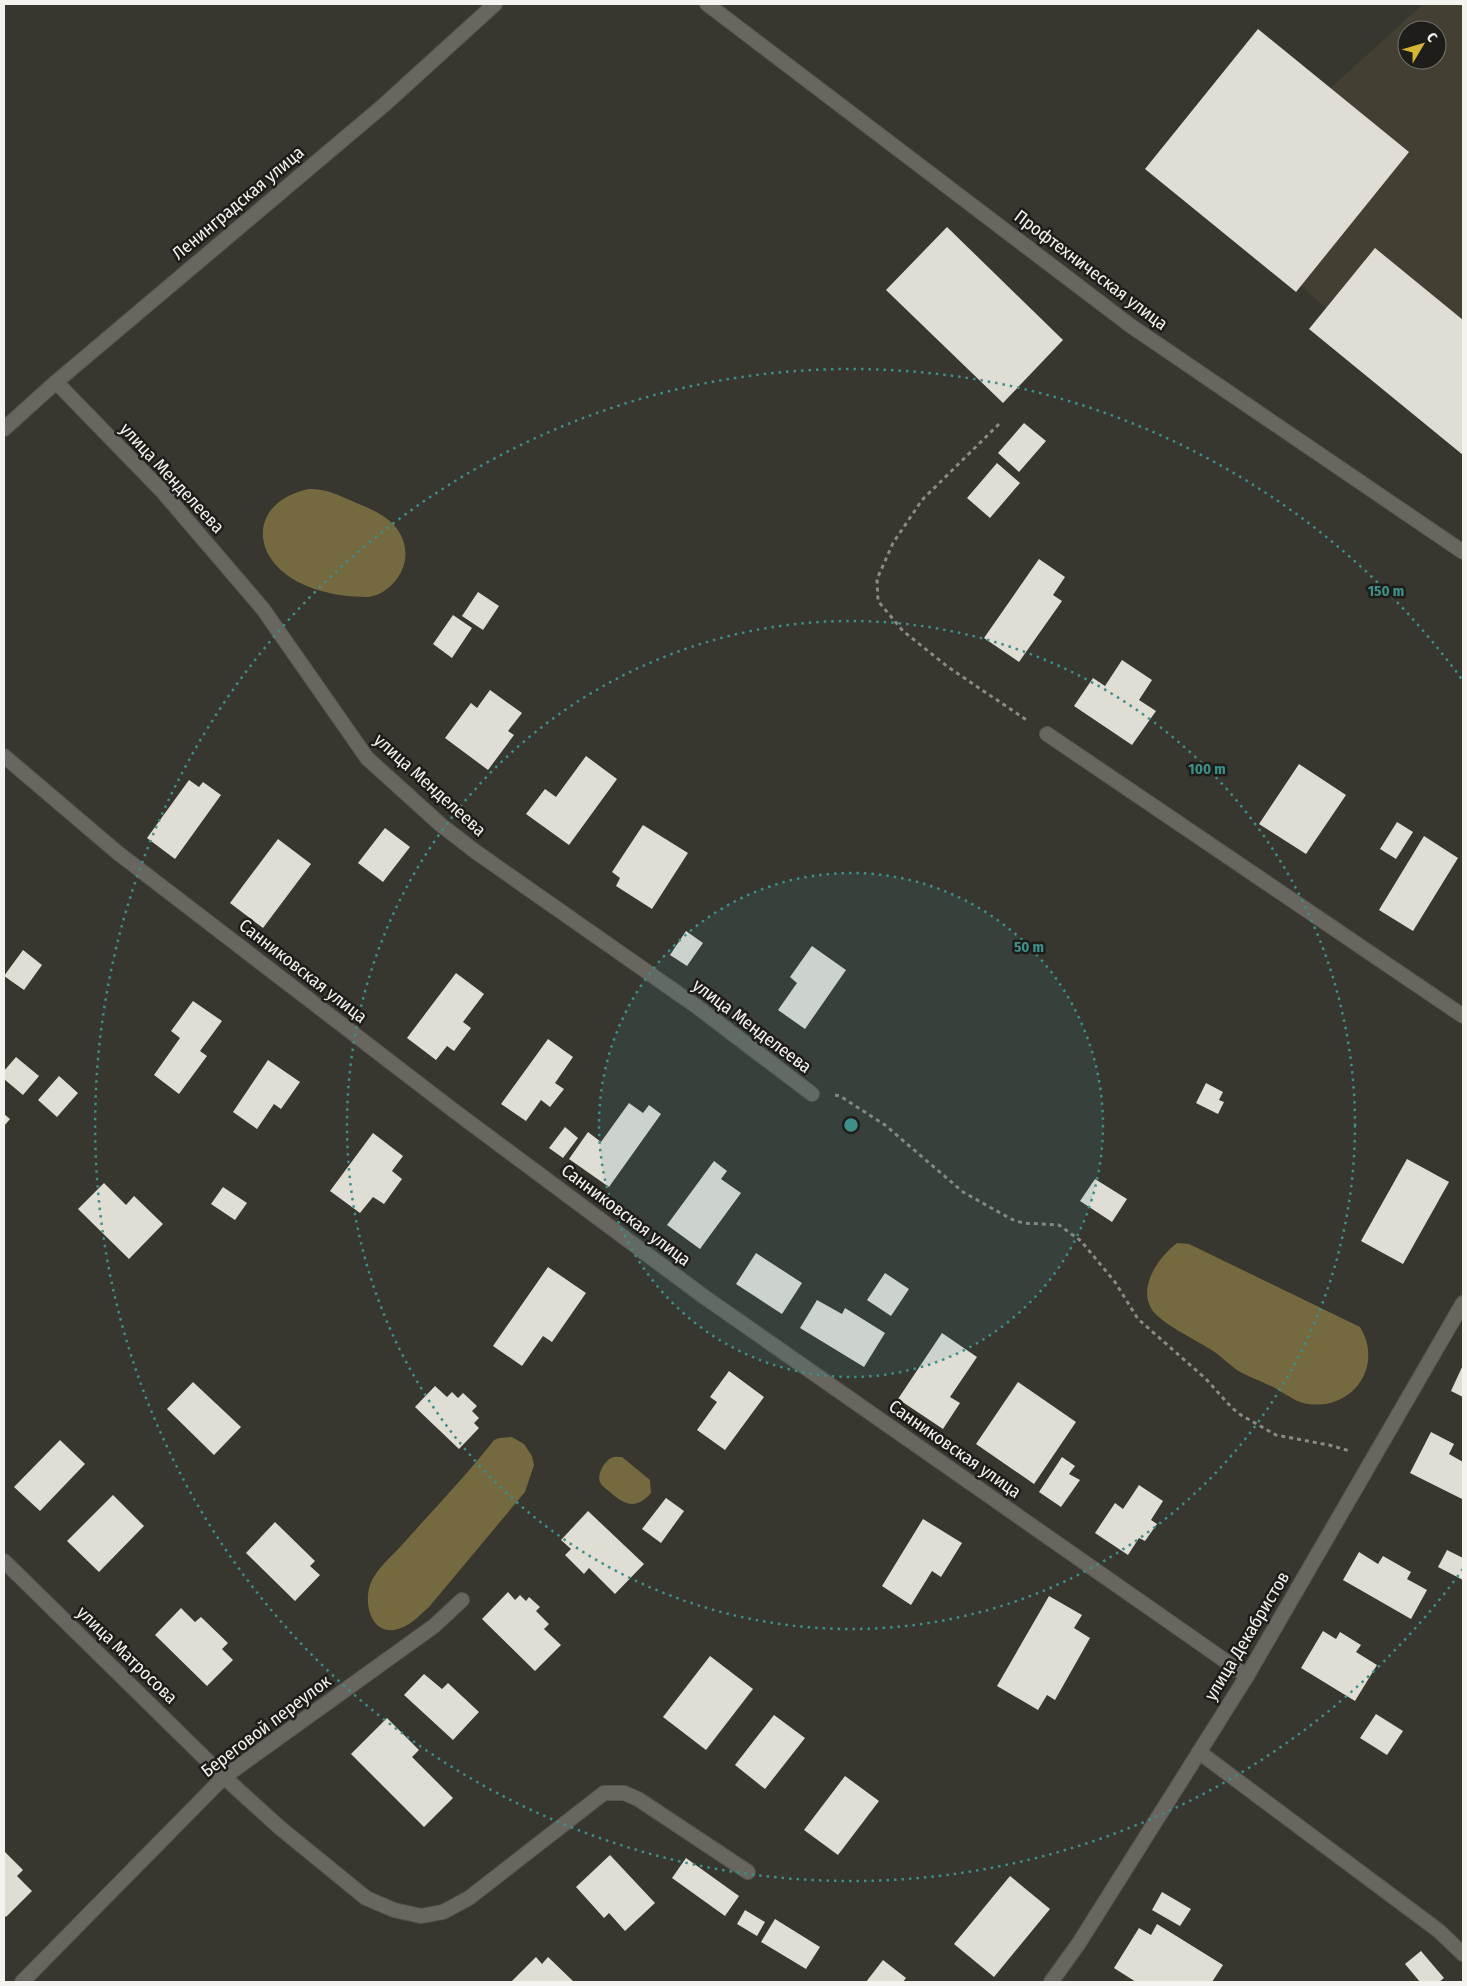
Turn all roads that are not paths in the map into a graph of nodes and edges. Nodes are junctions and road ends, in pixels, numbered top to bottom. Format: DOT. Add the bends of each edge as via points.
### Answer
graph roads {
  1 [pos="495,4"];
  2 [pos="707,4"];
  3 [pos="56,382"];
  4 [pos="4,429"];
  5 [pos="1463,552"];
  6 [pos="1048,734"];
  7 [pos="4,756"];
  8 [pos="1463,1016"];
  9 [pos="812,1094"];
  10 [pos="1463,1303"];
  11 [pos="4,1561"];
  12 [pos="462,1600"];
  13 [pos="1246,1676"];
  14 [pos="1198,1752"];
  15 [pos="224,1777"];
  16 [pos="748,1872"];
  17 [pos="1463,1954"];
  18 [pos="22,1982"];
  19 [pos="1051,1982"];
  1 -- 3 [label="street, Ленинградская улица" via="384,105"];
  2 -- 5 [label="street, Профтехническая улица" via="1131,326"];
  3 -- 4 [label="street, Ленинградская улица"];
  3 -- 9 [label="street, улица Менделеева" via="162,491 263,609 366,758 476,852 696,1006"];
  6 -- 8 [label="street"];
  7 -- 13 [label="street, Санниковская улица" via="118,853 453,1110 703,1296"];
  10 -- 13 [label="street, улица Декабристов"];
  11 -- 15 [label="street, улица Матросова"];
  12 -- 15 [label="street, Береговой переулок" via="434,1626"];
  13 -- 14 [label="street, улица Декабристов"];
  14 -- 17 [label="street" via="1439,1931"];
  14 -- 19 [label="street, улица Декабристов" via="1079,1943"];
  15 -- 16 [label="street, улица Матросова" via="279,1828 366,1898 394,1910 421,1916 443,1912 469,1898 604,1793 624,1793 638,1799"];
  15 -- 18 [label="street, Береговой переулок"];
}
